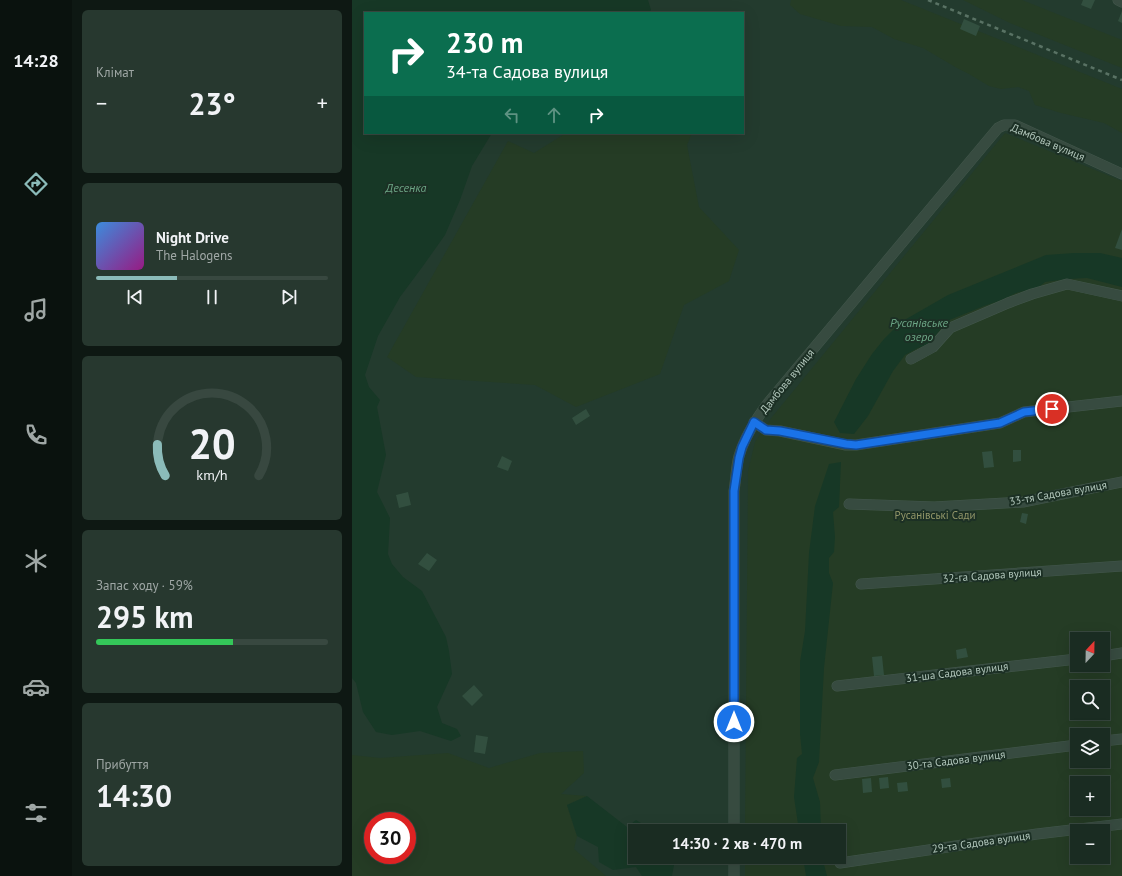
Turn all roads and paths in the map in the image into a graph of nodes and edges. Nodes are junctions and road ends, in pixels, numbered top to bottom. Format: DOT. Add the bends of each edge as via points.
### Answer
graph roads {
  1 [pos="1122,174"];
  2 [pos="1122,296"];
  3 [pos="911,359"];
  4 [pos="1122,401"];
  5 [pos="754,422"];
  6 [pos="1122,482"];
  7 [pos="849,504"];
  8 [pos="1122,566"];
  9 [pos="861,584"];
  10 [pos="1122,653"];
  11 [pos="1110,655"];
  12 [pos="1070,660"];
  13 [pos="836,686"];
  14 [pos="1122,739"];
  15 [pos="1110,740"];
  16 [pos="1070,746"];
  17 [pos="835,775"];
  18 [pos="734,824"];
  19 [pos="1122,824"];
  20 [pos="846,862"];
  21 [pos="734,864"];
  22 [pos="734,876"];
  1 -- 5 [label="street, Дамбова вулиця" via="1015,125 1004,124 998,128"];
  2 -- 3 [label="street" via="1067,284 1032,294 950,328 933,347"];
  4 -- 5 [label="street" via="1024,412 1000,423 856,445 766,430"];
  5 -- 18 [label="street, Дамбова вулиця" via="742,447 734,491"];
  6 -- 7 [label="street, 33-тя Садова вулиця" via="1023,502 934,507"];
  8 -- 9 [label="street, 32-га Садова вулиця"];
  10 -- 11 [label="street"];
  12 -- 13 [label="street, 31-ша Садова вулиця"];
  14 -- 15 [label="street"];
  16 -- 17 [label="street, 30-та Садова вулиця"];
  19 -- 20 [label="street, 29-та Садова вулиця"];
  21 -- 22 [label="street"];
}
